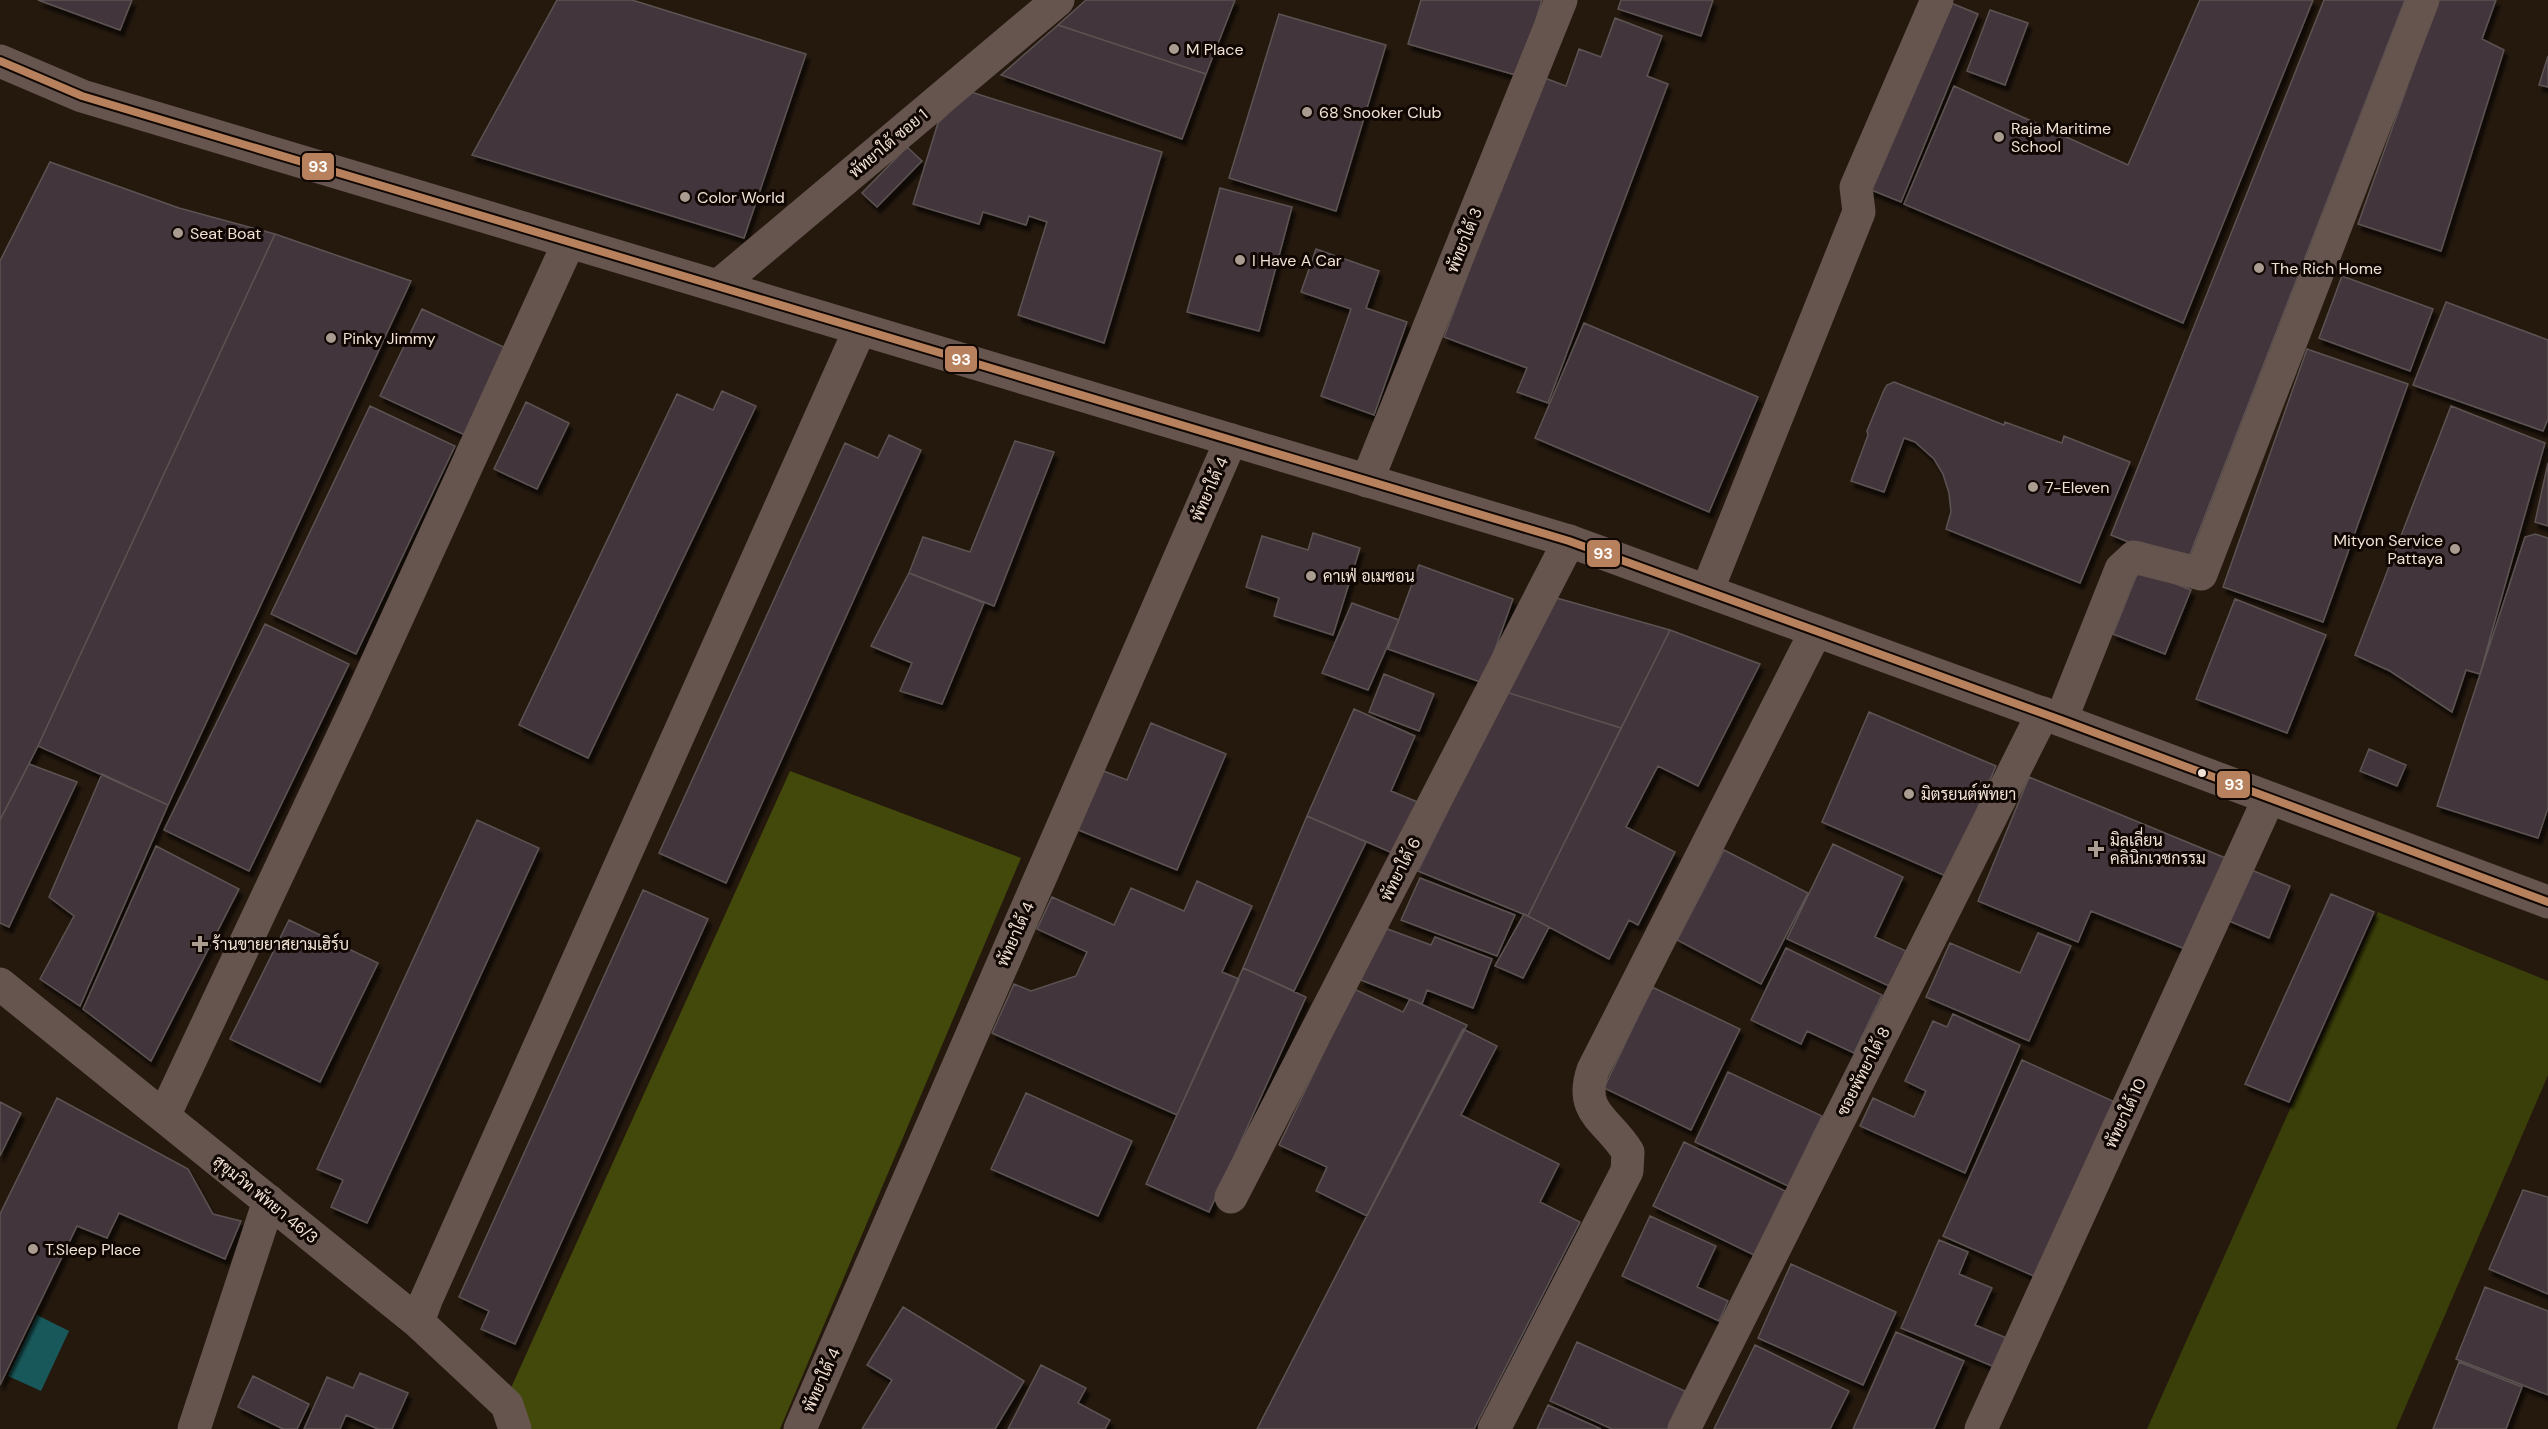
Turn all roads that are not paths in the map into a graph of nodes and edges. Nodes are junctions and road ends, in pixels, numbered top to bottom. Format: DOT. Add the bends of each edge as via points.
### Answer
graph roads {
  1 [pos="1058,0"];
  2 [pos="1561,0"];
  3 [pos="1937,0"];
  4 [pos="2423,0"];
  5 [pos="0,61"];
  6 [pos="569,242"];
  7 [pos="718,286"];
  8 [pos="860,329"];
  9 [pos="1231,440"];
  10 [pos="1367,480"];
  11 [pos="1569,541"];
  12 [pos="1707,591"];
  13 [pos="1816,631"];
  14 [pos="2052,716"];
  15 [pos="2269,798"];
  16 [pos="2548,902"];
  17 [pos="0,984"];
  18 [pos="164,1116"];
  19 [pos="1231,1197"];
  20 [pos="269,1201"];
  21 [pos="418,1322"];
  22 [pos="194,1429"];
  23 [pos="515,1429"];
  24 [pos="800,1429"];
  25 [pos="1494,1429"];
  26 [pos="1684,1429"];
  27 [pos="1981,1429"];
  1 -- 7 [label="street, พัทยาใต้ ซอย 1"];
  2 -- 10 [label="street, พัทยาใต้ 3"];
  3 -- 12 [label="street" via="1856,187 1859,212"];
  4 -- 14 [label="street, ซอยพัทยาใต้ 8" via="2200,574 2134,557 2121,569"];
  5 -- 6 [label="main road" via="82,96"];
  6 -- 7 [label="main road"];
  6 -- 18 [label="street"];
  7 -- 8 [label="main road"];
  8 -- 9 [label="main road"];
  8 -- 21 [label="street"];
  9 -- 10 [label="main road"];
  9 -- 24 [label="street, พัทยาใต้ 4"];
  10 -- 11 [label="main road"];
  11 -- 12 [label="main road"];
  11 -- 19 [label="street, พัทยาใต้ 6"];
  12 -- 13 [label="main road"];
  13 -- 14 [label="main road"];
  13 -- 25 [label="street" via="1593,1070 1587,1086 1589,1104 1628,1152 1627,1171"];
  14 -- 15 [label="main road"];
  14 -- 26 [label="street, ซอยพัทยาใต้ 8"];
  15 -- 16 [label="main road"];
  15 -- 27 [label="street, พัทยาใต้ 10"];
  17 -- 18 [label="street, สุขุมวิท พัทยา 46/3"];
  18 -- 20 [label="street, สุขุมวิท พัทยา 46/3"];
  20 -- 21 [label="street, สุขุมวิท พัทยา 46/3"];
  20 -- 22 [label="street"];
  21 -- 23 [label="street, สุขุมวิท พัทยา 46/3" via="507,1405"];
}
